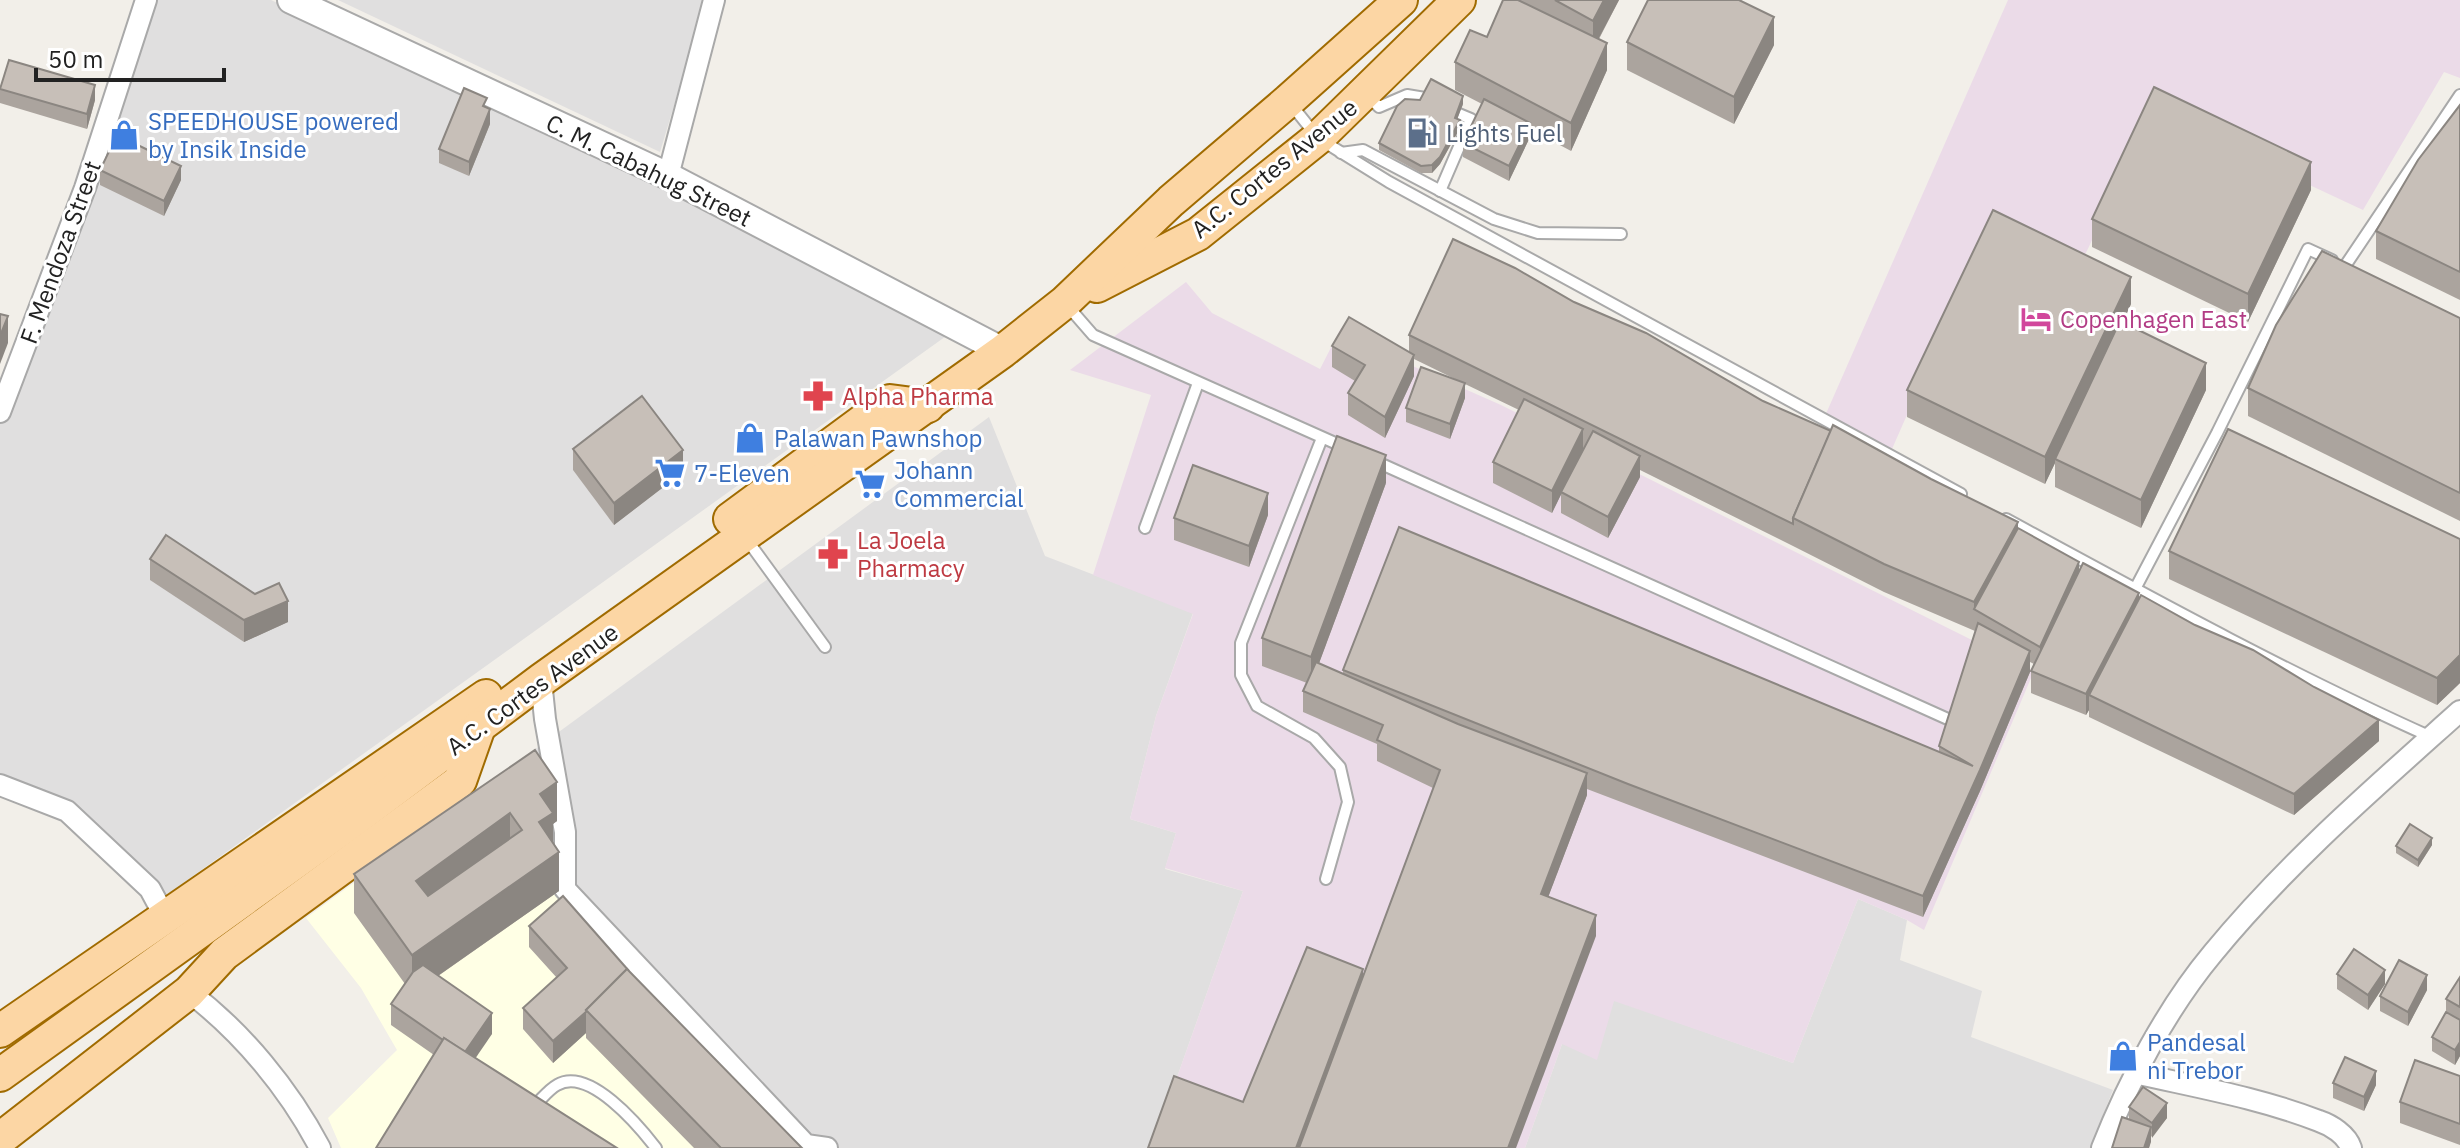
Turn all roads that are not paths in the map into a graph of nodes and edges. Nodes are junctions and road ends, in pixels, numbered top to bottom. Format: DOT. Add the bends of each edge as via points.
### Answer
graph roads {
  1 [pos="146,0"];
  2 [pos="291,0"];
  3 [pos="714,0"];
  4 [pos="1401,0"];
  5 [pos="1459,0"];
  6 [pos="1365,93"];
  7 [pos="2460,95"];
  8 [pos="1425,98"];
  9 [pos="1288,101"];
  10 [pos="1459,114"];
  11 [pos="1330,146"];
  12 [pos="668,176"];
  13 [pos="1440,191"];
  14 [pos="1621,234"];
  15 [pos="2345,266"];
  16 [pos="2360,273"];
  17 [pos="1065,302"];
  18 [pos="1003,351"];
  19 [pos="1198,383"];
  20 [pos="928,406"];
  21 [pos="0,412"];
  22 [pos="2217,433"];
  23 [pos="1322,438"];
  24 [pos="2231,440"];
  25 [pos="1351,450"];
  26 [pos="1365,457"];
  27 [pos="1969,499"];
  28 [pos="1997,514"];
  29 [pos="1145,528"];
  30 [pos="744,536"];
  31 [pos="2135,589"];
  32 [pos="825,647"];
  33 [pos="541,680"];
  34 [pos="2460,711"];
  35 [pos="1950,720"];
  36 [pos="479,727"];
  37 [pos="2431,737"];
  38 [pos="0,785"];
  39 [pos="1326,879"];
  40 [pos="165,917"];
  41 [pos="189,992"];
  42 [pos="0,1031"];
  43 [pos="2135,1073"];
  44 [pos="0,1075"];
  45 [pos="535,1118"];
  46 [pos="0,1139"];
  47 [pos="320,1148"];
  48 [pos="656,1148"];
  49 [pos="827,1148"];
  50 [pos="2102,1148"];
  51 [pos="2351,1148"];
  1 -- 21 [label="street, F. Mendoza Street" via="85,188"];
  2 -- 12 [label="street, C. M. Cabahug Street"];
  3 -- 12 [label="street"];
  4 -- 9 [label="main road, A.C. Cortes Avenue"];
  5 -- 6 [label="main road, A.C. Cortes Avenue"];
  6 -- 8 [label="lane" via="1379,107 1407,95"];
  6 -- 11 [label="main road, A.C. Cortes Avenue"];
  7 -- 15 [label="lane"];
  9 -- 11 [label="lane"];
  9 -- 17 [label="main road, A.C. Cortes Avenue" via="1171,201"];
  10 -- 13 [label="lane" via="1471,119"];
  11 -- 13 [label="lane" via="1363,150"];
  11 -- 17 [label="main road, A.C. Cortes Avenue" via="1198,234"];
  11 -- 27 [label="lane"];
  12 -- 18 [label="street, C. M. Cabahug Street"];
  13 -- 14 [label="lane" via="1494,219 1538,233"];
  15 -- 16 [label="lane"];
  15 -- 22 [label="lane" via="2308,249"];
  17 -- 18 [label="main road, A.C. Cortes Avenue"];
  17 -- 19 [label="lane" via="1093,335"];
  18 -- 20 [label="main road, A.C. Cortes Avenue"];
  19 -- 23 [label="lane"];
  19 -- 29 [label="lane"];
  20 -- 30 [label="main road, A.C. Cortes Avenue"];
  20 -- 40 [label="main road" via="890,401 547,654"];
  22 -- 24 [label="lane"];
  22 -- 31 [label="lane"];
  23 -- 25 [label="lane"];
  23 -- 39 [label="lane" via="1241,643 1241,675 1257,706 1314,738 1340,767 1348,802"];
  26 -- 35 [label="lane"];
  28 -- 31 [label="lane"];
  30 -- 32 [label="lane"];
  30 -- 33 [label="main road, A.C. Cortes Avenue"];
  31 -- 37 [label="lane"];
  33 -- 36 [label="main road, A.C. Cortes Avenue"];
  33 -- 49 [label="street" via="565,832 565,889 806,1145"];
  34 -- 37 [label="street"];
  36 -- 41 [label="main road" via="460,781 236,945"];
  36 -- 44 [label="main road, A.C. Cortes Avenue"];
  37 -- 43 [label="street" via="2330,826 2258,901 2211,956"];
  38 -- 40 [label="street" via="67,811 150,889"];
  40 -- 42 [label="main road"];
  41 -- 46 [label="main road"];
  41 -- 47 [label="street" via="221,1016 306,1121"];
  43 -- 50 [label="street"];
  43 -- 51 [label="street" via="2321,1121"];
  45 -- 48 [label="lane" via="534,1106 557,1085 572,1080 590,1086 626,1113"];
}
